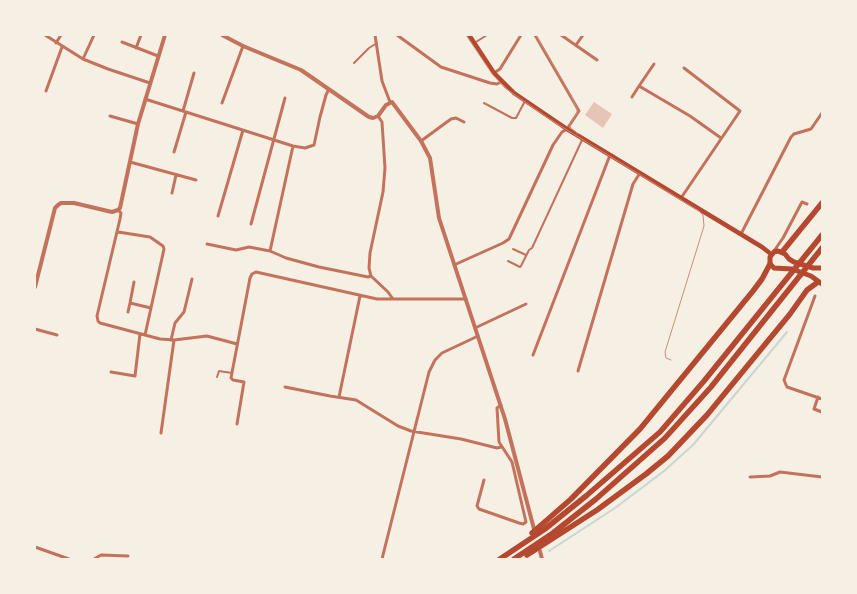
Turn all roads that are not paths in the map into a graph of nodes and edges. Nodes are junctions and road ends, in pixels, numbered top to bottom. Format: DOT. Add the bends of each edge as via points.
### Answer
graph roads {
  1 [pos="44,35"];
  2 [pos="61,35"];
  3 [pos="94,35"];
  4 [pos="141,35"];
  5 [pos="165,35"];
  6 [pos="222,35"];
  7 [pos="376,35"];
  8 [pos="397,35"];
  9 [pos="469,35"];
  10 [pos="487,35"];
  11 [pos="521,35"];
  12 [pos="535,35"];
  13 [pos="560,35"];
  14 [pos="583,35"];
  15 [pos="122,42"];
  16 [pos="56,43"];
  17 [pos="377,44"];
  18 [pos="474,44"];
  19 [pos="576,45"];
  20 [pos="243,46"];
  21 [pos="62,47"];
  22 [pos="136,48"];
  23 [pos="158,56"];
  24 [pos="83,59"];
  25 [pos="597,60"];
  26 [pos="354,63"];
  27 [pos="654,64"];
  28 [pos="684,68"];
  29 [pos="194,73"];
  30 [pos="494,73"];
  31 [pos="501,82"];
  32 [pos="150,84"];
  33 [pos="639,86"];
  34 [pos="329,89"];
  35 [pos="46,91"];
  36 [pos="632,96"];
  37 [pos="285,98"];
  38 [pos="145,99"];
  39 [pos="525,101"];
  40 [pos="390,102"];
  41 [pos="222,103"];
  42 [pos="484,103"];
  43 [pos="185,112"];
  44 [pos="822,113"];
  45 [pos="110,116"];
  46 [pos="378,116"];
  47 [pos="464,122"];
  48 [pos="138,124"];
  49 [pos="567,129"];
  50 [pos="243,130"];
  51 [pos="583,138"];
  52 [pos="721,138"];
  53 [pos="273,140"];
  54 [pos="421,141"];
  55 [pos="292,146"];
  56 [pos="174,152"];
  57 [pos="610,155"];
  58 [pos="130,162"];
  59 [pos="640,173"];
  60 [pos="176,174"];
  61 [pos="196,180"];
  62 [pos="172,193"];
  63 [pos="681,198"];
  64 [pos="822,203"];
  65 [pos="807,204"];
  66 [pos="118,210"];
  67 [pos="218,216"];
  68 [pos="251,224"];
  69 [pos="118,232"];
  70 [pos="741,234"];
  71 [pos="822,235"];
  72 [pos="207,244"];
  73 [pos="822,248"];
  74 [pos="513,249"];
  75 [pos="270,251"];
  76 [pos="782,252"];
  77 [pos="773,253"];
  78 [pos="526,255"];
  79 [pos="508,262"];
  80 [pos="770,264"];
  81 [pos="454,265"];
  82 [pos="822,268"];
  83 [pos="371,276"];
  84 [pos="192,279"];
  85 [pos="134,282"];
  86 [pos="820,283"];
  87 [pos="35,286"];
  88 [pos="360,296"];
  89 [pos="815,296"];
  90 [pos="393,299"];
  91 [pos="466,300"];
  92 [pos="130,303"];
  93 [pos="526,304"];
  94 [pos="151,308"];
  95 [pos="128,312"];
  96 [pos="475,328"];
  97 [pos="35,329"];
  98 [pos="57,335"];
  99 [pos="142,335"];
  100 [pos="478,336"];
  101 [pos="172,340"];
  102 [pos="237,344"];
  103 [pos="533,355"];
  104 [pos="578,371"];
  105 [pos="112,372"];
  106 [pos="232,373"];
  107 [pos="217,377"];
  108 [pos="285,387"];
  109 [pos="339,397"];
  110 [pos="820,398"];
  111 [pos="501,405"];
  112 [pos="822,412"];
  113 [pos="237,424"];
  114 [pos="414,431"];
  115 [pos="161,433"];
  116 [pos="501,447"];
  117 [pos="750,477"];
  118 [pos="822,477"];
  119 [pos="484,480"];
  120 [pos="534,529"];
  121 [pos="35,547"];
  122 [pos="540,551"];
  123 [pos="128,556"];
  124 [pos="70,559"];
  125 [pos="94,559"];
  126 [pos="382,559"];
  127 [pos="499,559"];
  128 [pos="514,559"];
  129 [pos="518,559"];
  130 [pos="542,559"];
  1 -- 16 [label="street"];
  2 -- 16 [label="street"];
  3 -- 24 [label="street"];
  4 -- 22 [label="street"];
  5 -- 23 [label="street"];
  6 -- 20 [label="street"];
  7 -- 17 [label="street"];
  8 -- 31 [label="street" via="441,67 490,83"];
  9 -- 18 [label="main road"];
  10 -- 18 [label="lane"];
  11 -- 30 [label="street" via="500,69"];
  12 -- 49 [label="street" via="579,111"];
  13 -- 19 [label="street"];
  14 -- 19 [label="street"];
  15 -- 22 [label="street"];
  16 -- 21 [label="street"];
  17 -- 26 [label="lane"];
  17 -- 40 [label="street" via="382,81"];
  18 -- 30 [label="main road"];
  19 -- 25 [label="street"];
  20 -- 34 [label="street" via="301,70"];
  20 -- 41 [label="street"];
  21 -- 24 [label="street"];
  21 -- 35 [label="street"];
  22 -- 23 [label="street"];
  23 -- 32 [label="street"];
  24 -- 32 [label="street"];
  27 -- 33 [label="street"];
  28 -- 52 [label="street" via="740,111"];
  29 -- 43 [label="street"];
  30 -- 31 [label="main road"];
  31 -- 39 [label="main road"];
  32 -- 38 [label="street"];
  33 -- 36 [label="street"];
  33 -- 52 [label="street"];
  34 -- 46 [label="street" via="369,117"];
  34 -- 55 [label="street" via="314,146"];
  37 -- 53 [label="street"];
  38 -- 43 [label="street"];
  38 -- 48 [label="street"];
  39 -- 42 [label="lane" via="516,118"];
  39 -- 49 [label="main road"];
  40 -- 46 [label="street"];
  40 -- 54 [label="street"];
  43 -- 50 [label="street"];
  43 -- 56 [label="street"];
  44 -- 70 [label="street" via="811,130 790,137"];
  45 -- 48 [label="street"];
  46 -- 83 [label="street" via="382,122 385,168 370,253"];
  47 -- 54 [label="street" via="451,119"];
  48 -- 58 [label="street"];
  49 -- 51 [label="main road"];
  49 -- 81 [label="street" via="553,145 509,238"];
  50 -- 53 [label="street"];
  50 -- 67 [label="street"];
  51 -- 57 [label="main road"];
  51 -- 78 [label="lane"];
  52 -- 63 [label="street"];
  53 -- 55 [label="street"];
  53 -- 68 [label="street"];
  54 -- 81 [label="street" via="430,158 437,210"];
  55 -- 75 [label="street"];
  57 -- 59 [label="main road"];
  57 -- 103 [label="street"];
  58 -- 60 [label="street"];
  58 -- 66 [label="street"];
  59 -- 63 [label="main road"];
  59 -- 104 [label="street"];
  60 -- 61 [label="street"];
  60 -- 62 [label="street"];
  63 -- 70 [label="main road"];
  64 -- 76 [label="highway"];
  65 -- 77 [label="street" via="802,202"];
  66 -- 69 [label="street" via="121,216"];
  66 -- 87 [label="street" via="112,212 67,202 58,205"];
  69 -- 94 [label="street" via="145,236 163,246"];
  69 -- 99 [label="street" via="98,320 103,325"];
  70 -- 77 [label="main road"];
  71 -- 127 [label="highway" via="660,432 545,529"];
  72 -- 75 [label="street" via="236,250 249,247"];
  73 -- 128 [label="highway" via="711,388 665,438 596,499"];
  74 -- 78 [label="lane"];
  75 -- 83 [label="street" via="286,258"];
  76 -- 77 [label="main road"];
  76 -- 82 [label="main road" via="794,262"];
  77 -- 80 [label="main road"];
  78 -- 79 [label="lane" via="520,267"];
  80 -- 86 [label="main road" via="774,268 792,269"];
  80 -- 127 [label="highway" via="753,292 640,429 545,524"];
  81 -- 91 [label="street"];
  83 -- 90 [label="street"];
  84 -- 101 [label="street" via="184,312 175,323"];
  85 -- 92 [label="street"];
  86 -- 129 [label="highway" via="807,290 707,415 668,456 597,510"];
  88 -- 90 [label="street"];
  88 -- 102 [label="street" via="256,272 250,278"];
  88 -- 109 [label="street"];
  89 -- 110 [label="street" via="784,380 787,387"];
  90 -- 91 [label="street"];
  91 -- 96 [label="street"];
  92 -- 94 [label="street"];
  92 -- 95 [label="street"];
  93 -- 96 [label="street"];
  94 -- 99 [label="street"];
  96 -- 100 [label="street"];
  97 -- 98 [label="street"];
  99 -- 101 [label="street"];
  99 -- 105 [label="street" via="135,376"];
  100 -- 111 [label="street"];
  100 -- 114 [label="street" via="435,360"];
  101 -- 102 [label="street" via="207,336"];
  101 -- 115 [label="street"];
  102 -- 106 [label="street"];
  106 -- 107 [label="lane" via="219,371"];
  106 -- 113 [label="street" via="233,380 244,382"];
  108 -- 109 [label="street"];
  109 -- 114 [label="street" via="358,401 398,426"];
  110 -- 112 [label="street" via="814,409"];
  111 -- 116 [label="street" via="496,408"];
  111 -- 120 [label="street"];
  114 -- 116 [label="street"];
  114 -- 126 [label="street"];
  116 -- 119 [label="street" via="512,462 526,522 519,523 479,509"];
  117 -- 118 [label="street" via="780,472"];
  121 -- 124 [label="street"];
  122 -- 130 [label="street"];
  123 -- 125 [label="street"];
}
